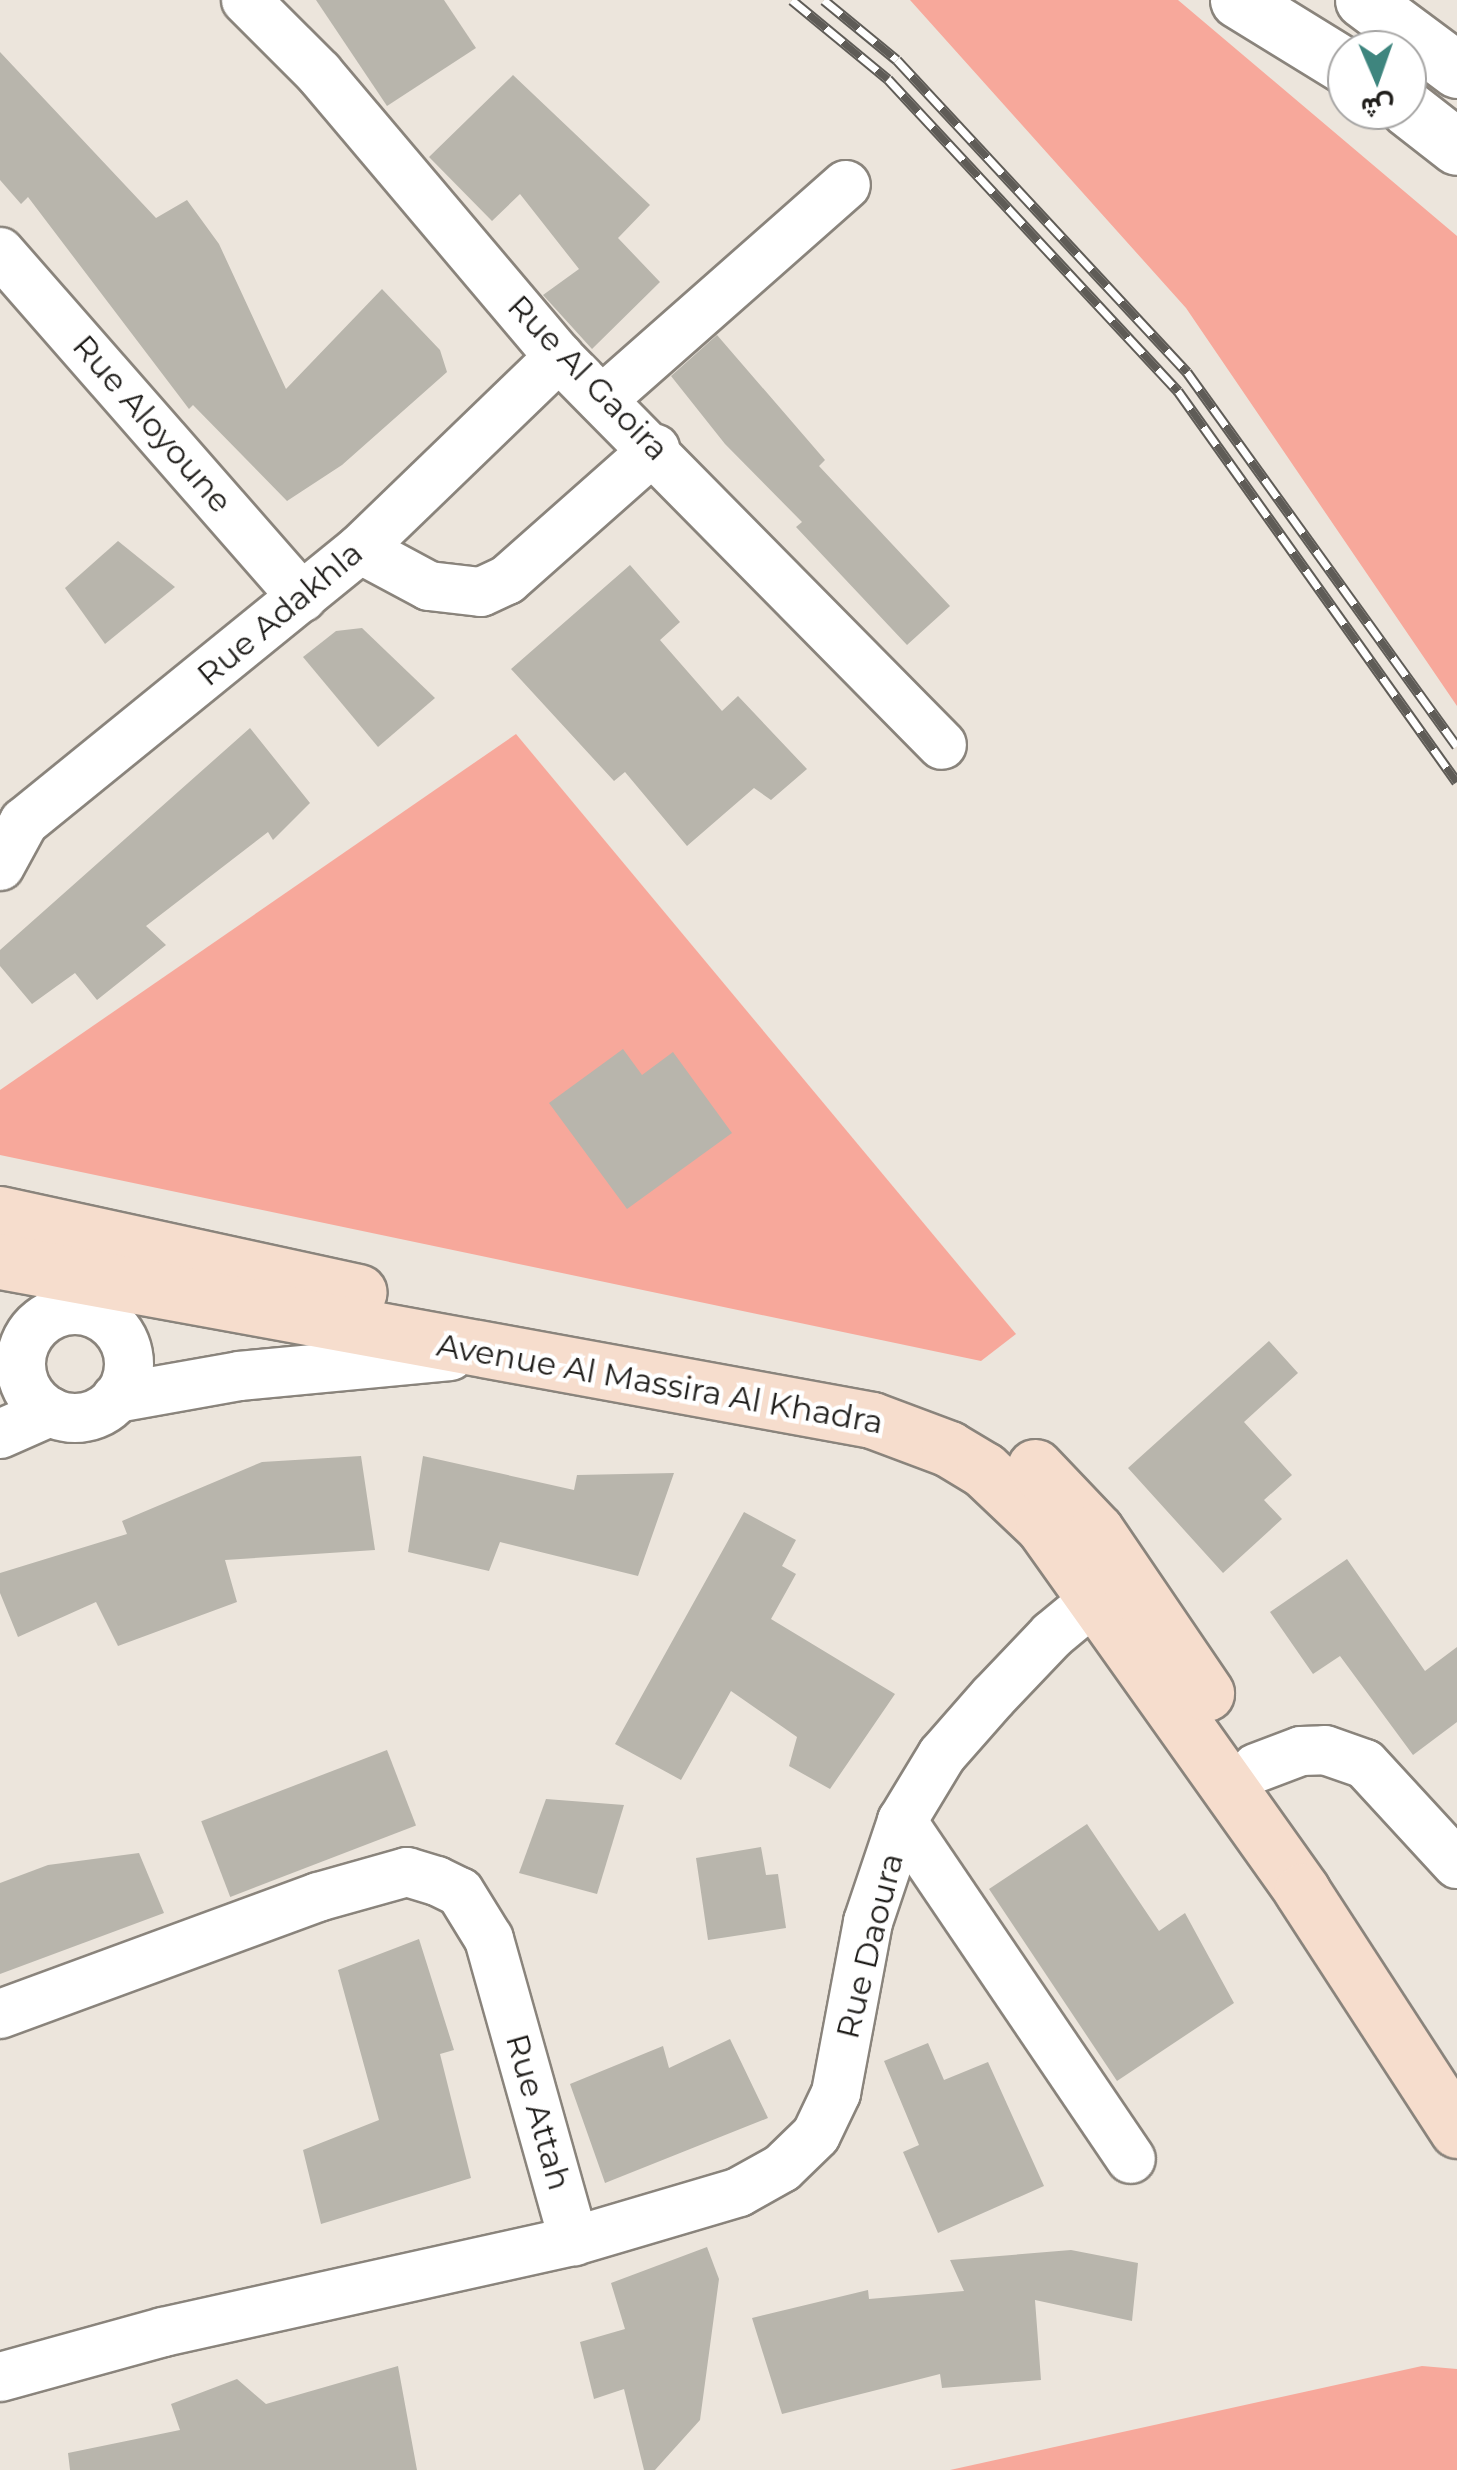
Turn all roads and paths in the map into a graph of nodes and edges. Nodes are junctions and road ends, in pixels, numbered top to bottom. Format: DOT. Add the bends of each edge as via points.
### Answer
graph roads {
  1 [pos="246,0"];
  2 [pos="1238,0"];
  3 [pos="1363,0"];
  4 [pos="1327,56"];
  5 [pos="1457,70"];
  6 [pos="1427,124"];
  7 [pos="1457,147"];
  8 [pos="846,185"];
  9 [pos="0,252"];
  10 [pos="559,357"];
  11 [pos="602,400"];
  12 [pos="655,449"];
  13 [pos="360,549"];
  14 [pos="302,597"];
  15 [pos="942,745"];
  16 [pos="12,808"];
  17 [pos="0,866"];
  18 [pos="0,1214"];
  19 [pos="0,1261"];
  20 [pos="95,1275"];
  21 [pos="496,1354"];
  22 [pos="116,1398"];
  23 [pos="50,1412"];
  24 [pos="0,1434"];
  25 [pos="1111,1586"];
  26 [pos="1256,1768"];
  27 [pos="902,1820"];
  28 [pos="1457,1864"];
  29 [pos="0,2014"];
  30 [pos="1457,2070"];
  31 [pos="1457,2130"];
  32 [pos="1131,2159"];
  33 [pos="574,2241"];
  34 [pos="0,2377"];
  1 -- 10 [label="street, Rue Al Gaoira" via="319,74"];
  2 -- 4 [label="street"];
  3 -- 5 [label="street"];
  6 -- 7 [label="street"];
  8 -- 11 [label="street"];
  9 -- 14 [label="street, Rue Aloyoune"];
  10 -- 11 [label="street, Rue Al Gaoira"];
  10 -- 13 [label="street, Rue Adakhla"];
  11 -- 12 [label="street, Rue Al Gaoira"];
  12 -- 13 [label="street" via="507,580 480,592 429,586"];
  12 -- 15 [label="street, Rue Al Gaoira"];
  13 -- 14 [label="street, Rue Adakhla"];
  14 -- 16 [label="street, Rue Adakhla"];
  16 -- 17 [label="street, Rue Adakhla"];
  18 -- 20 [label="main road, Avenue Al Massira Al Khadra"];
  19 -- 20 [label="main road, Avenue Al Massira Al Khadra"];
  20 -- 21 [label="main road, Avenue Al Massira Al Khadra"];
  20 -- 22 [label="street" via="127,1349 128,1375"];
  20 -- 23 [label="street" via="66,1310 40,1320 24,1342 20,1369 29,1394"];
  20 -- 25 [label="main road, Avenue Al Massira Al Khadra" via="913,1397 1019,1452"];
  21 -- 22 [label="street" via="374,1361"];
  21 -- 25 [label="main road, Avenue Al Massira Al Khadra" via="912,1432 984,1470"];
  22 -- 23 [label="street" via="86,1417"];
  23 -- 24 [label="street"];
  25 -- 26 [label="main road, Avenue Al Massira Al Khadra"];
  25 -- 27 [label="street, Rue Daoura" via="1052,1635 942,1755"];
  25 -- 31 [label="main road, Avenue Al Massira Al Khadra"];
  26 -- 28 [label="street" via="1312,1750 1365,1764"];
  26 -- 30 [label="main road, Avenue Al Massira Al Khadra"];
  27 -- 32 [label="street"];
  27 -- 33 [label="street, Rue Daoura" via="868,1922 836,2094 816,2135 782,2168 739,2192"];
  29 -- 33 [label="street, Rue Attah" via="318,1897 407,1872 437,1881 460,1892 489,1938"];
  33 -- 34 [label="street" via="163,2332"];
}
